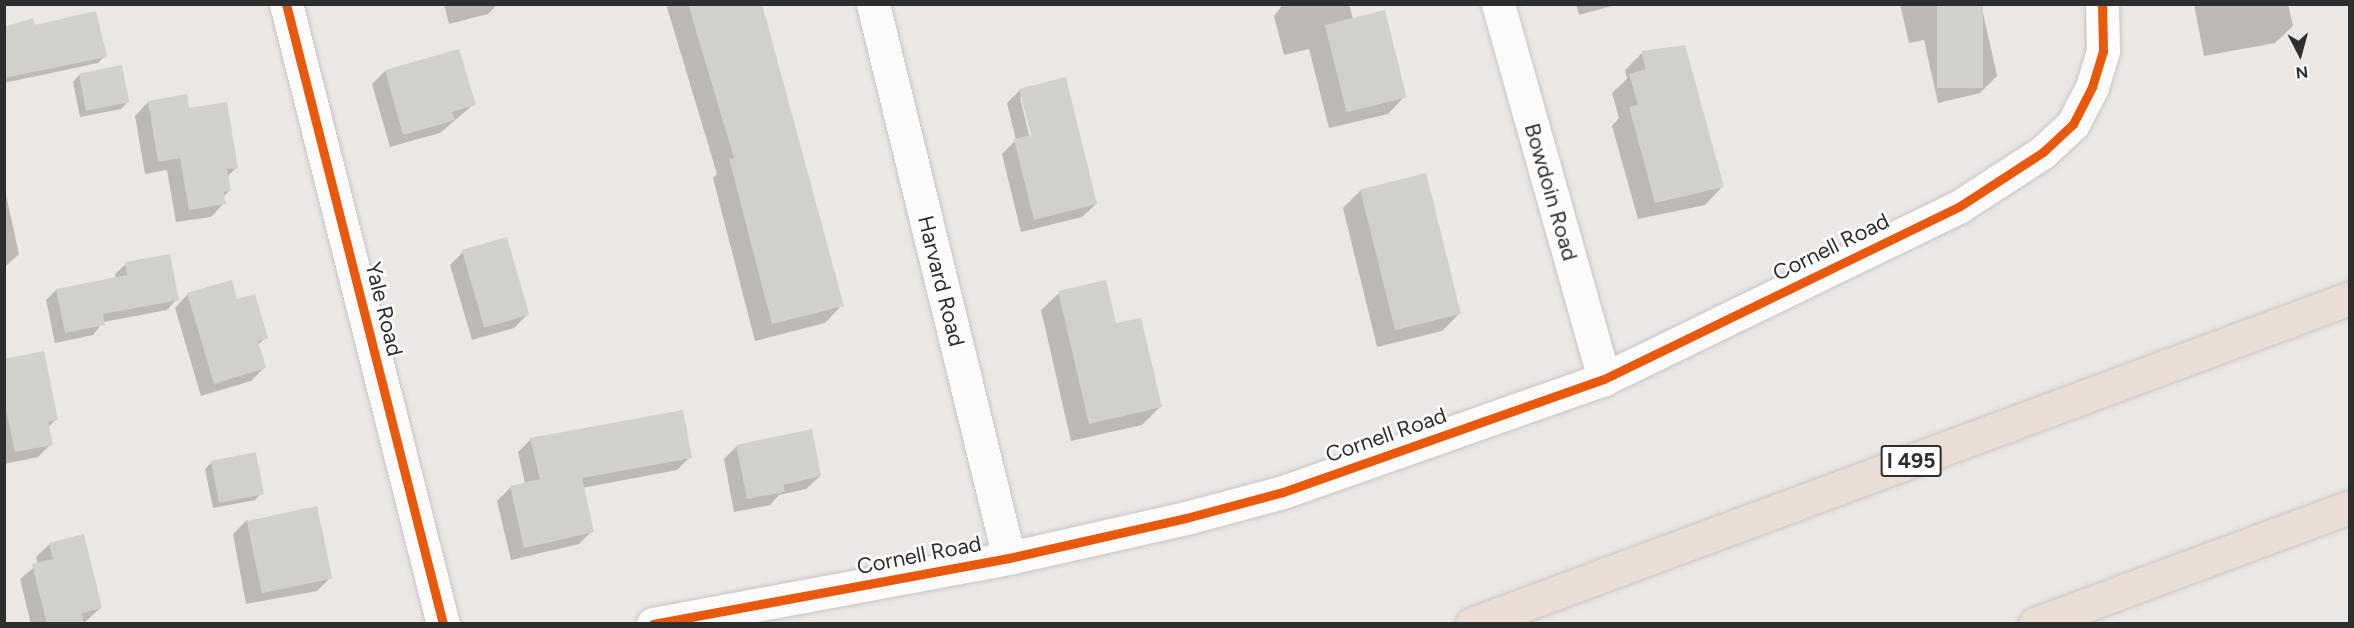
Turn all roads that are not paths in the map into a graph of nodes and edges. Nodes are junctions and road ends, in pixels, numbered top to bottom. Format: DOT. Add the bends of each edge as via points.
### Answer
graph roads {
  1 [pos="286,4"];
  2 [pos="873,4"];
  3 [pos="1498,4"];
  4 [pos="2102,4"];
  5 [pos="2349,298"];
  6 [pos="1604,379"];
  7 [pos="2349,507"];
  8 [pos="1009,558"];
  9 [pos="443,624"];
  10 [pos="653,624"];
  11 [pos="1472,624"];
  12 [pos="2035,624"];
  1 -- 9 [label="street, Yale Road"];
  2 -- 8 [label="street, Harvard Road"];
  3 -- 6 [label="street, Bowdoin Road"];
  4 -- 6 [label="street, Cornell Road" via="2105,17 2098,69 2073,124 2011,176 1960,206"];
  5 -- 11 [label="highway, I 495"];
  6 -- 8 [label="street, Cornell Road" via="1283,492"];
  7 -- 12 [label="highway"];
  8 -- 10 [label="street, Cornell Road"];
}
